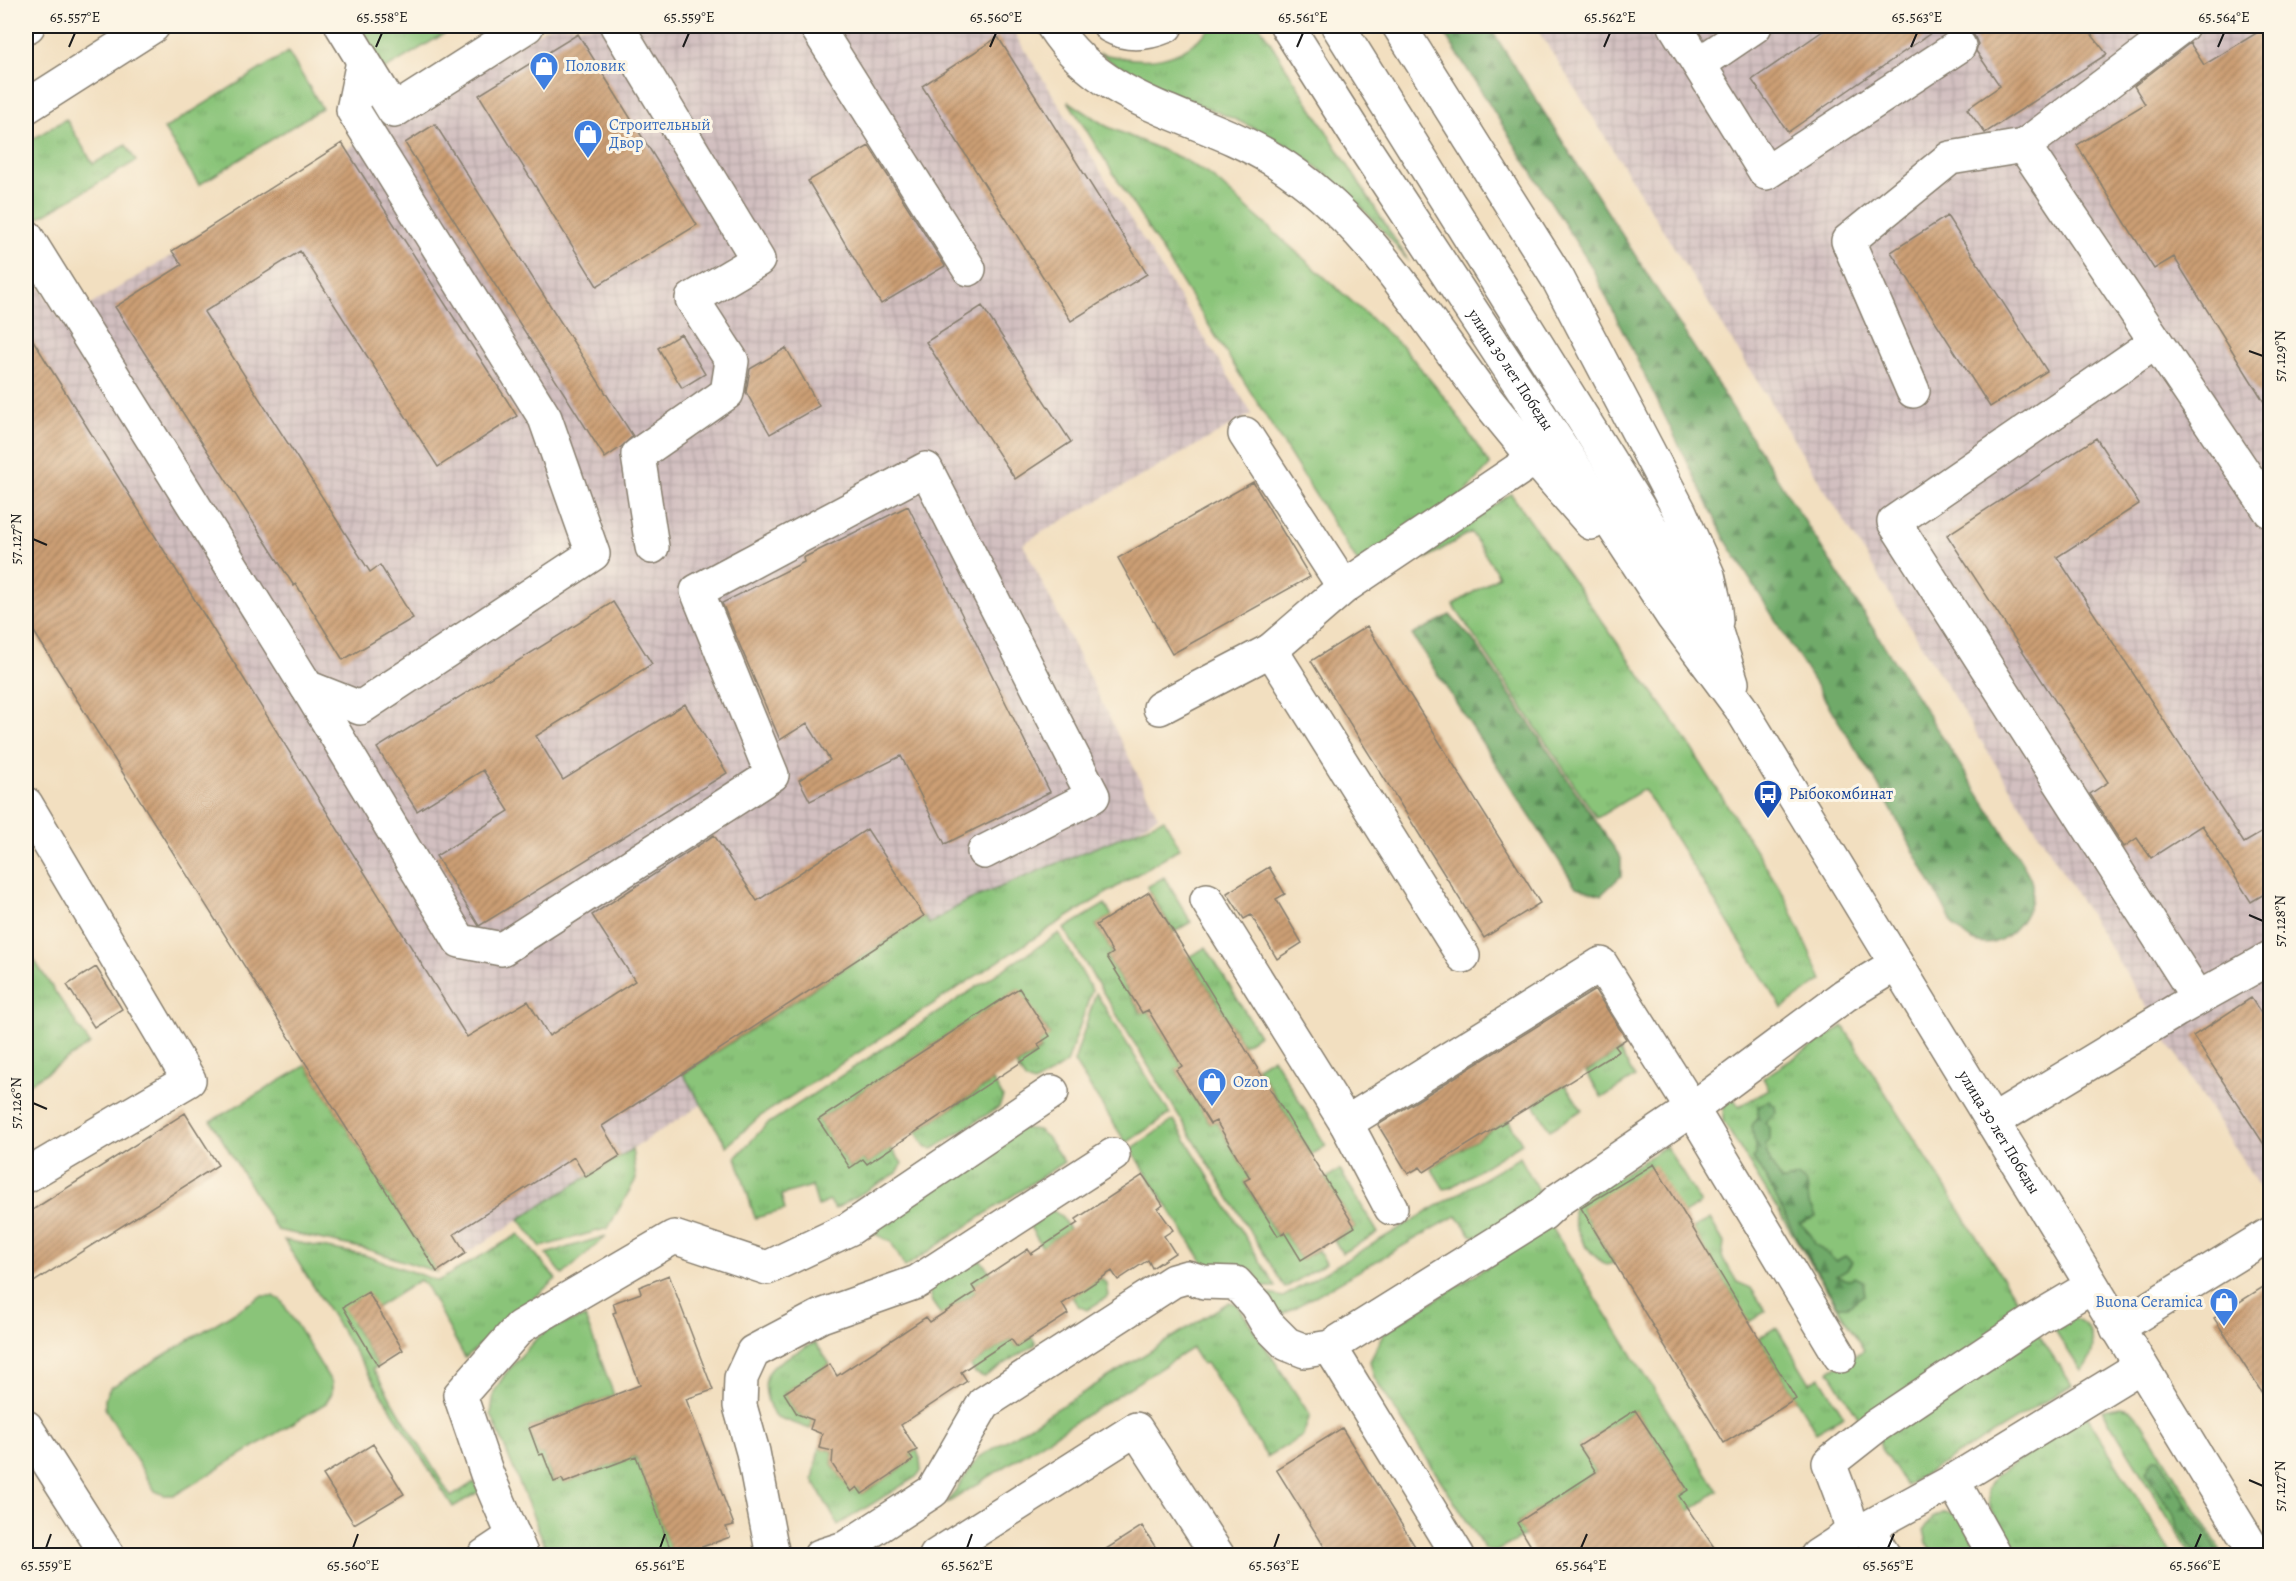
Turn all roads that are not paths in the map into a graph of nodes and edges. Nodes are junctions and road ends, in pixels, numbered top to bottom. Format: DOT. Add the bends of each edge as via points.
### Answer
graph roads {
  1 [pos="153,26"];
  2 [pos="342,26"];
  3 [pos="527,26"];
  4 [pos="616,26"];
  5 [pos="816,26"];
  6 [pos="1053,26"];
  7 [pos="1110,26"];
  8 [pos="1166,26"];
  9 [pos="1287,26"];
  10 [pos="1338,26"];
  11 [pos="1399,26"];
  12 [pos="1675,26"];
  13 [pos="1755,26"];
  14 [pos="2182,26"];
  15 [pos="1959,46"];
  16 [pos="363,61"];
  17 [pos="1699,64"];
  18 [pos="26,106"];
  19 [pos="2024,146"];
  20 [pos="26,236"];
  21 [pos="969,268"];
  22 [pos="2156,342"];
  23 [pos="1913,391"];
  24 [pos="1245,434"];
  25 [pos="1534,459"];
  26 [pos="2271,511"];
  27 [pos="652,547"];
  28 [pos="1344,587"];
  29 [pos="1673,617"];
  30 [pos="1716,632"];
  31 [pos="1271,650"];
  32 [pos="307,687"];
  33 [pos="1740,707"];
  34 [pos="1160,708"];
  35 [pos="26,804"];
  36 [pos="984,852"];
  37 [pos="1207,900"];
  38 [pos="1462,956"];
  39 [pos="2271,958"];
  40 [pos="1896,964"];
  41 [pos="2198,998"];
  42 [pos="1052,1092"];
  43 [pos="1692,1109"];
  44 [pos="1992,1122"];
  45 [pos="1346,1123"];
  46 [pos="1113,1155"];
  47 [pos="26,1176"];
  48 [pos="1391,1208"];
  49 [pos="2271,1234"];
  50 [pos="2092,1287"];
  51 [pos="2117,1328"];
  52 [pos="1330,1347"];
  53 [pos="1840,1356"];
  54 [pos="2141,1366"];
  55 [pos="26,1427"];
  56 [pos="1953,1481"];
  57 [pos="1859,1529"];
  58 [pos="518,1546"];
  59 [pos="108,1556"];
  60 [pos="484,1556"];
  61 [pos="773,1556"];
  62 [pos="820,1556"];
  63 [pos="936,1556"];
  64 [pos="1218,1556"];
  65 [pos="1458,1556"];
  66 [pos="1817,1556"];
  67 [pos="1884,1556"];
  68 [pos="1995,1556"];
  69 [pos="2257,1556"];
  1 -- 18 [label="street"];
  2 -- 16 [label="street"];
  3 -- 16 [label="street" via="394,111"];
  4 -- 27 [label="street" via="758,260 692,299 732,361 727,393 638,455"];
  5 -- 21 [label="street"];
  6 -- 25 [label="street" via="1092,70 1122,91 1273,159 1340,211 1394,274"];
  7 -- 8 [label="street" via="1139,33"];
  9 -- 29 [label="street, улица 30 лет Победы"];
  10 -- 30 [label="street, улица 30 лет Победы"];
  11 -- 30 [label="street" via="1557,279 1669,491 1708,575"];
  12 -- 17 [label="street"];
  13 -- 17 [label="street"];
  14 -- 19 [label="street"];
  15 -- 17 [label="street" via="1766,173"];
  16 -- 32 [label="street" via="353,110 545,418 593,554 360,708"];
  19 -- 22 [label="street"];
  19 -- 23 [label="street" via="1950,158 1848,241"];
  20 -- 32 [label="street"];
  22 -- 26 [label="street"];
  22 -- 41 [label="street" via="1894,522"];
  24 -- 28 [label="street"];
  25 -- 28 [label="street"];
  25 -- 29 [label="street"];
  28 -- 31 [label="street"];
  29 -- 33 [label="street, улица 30 лет Победы"];
  30 -- 33 [label="street, улица 30 лет Победы"];
  31 -- 34 [label="street"];
  31 -- 38 [label="street"];
  32 -- 36 [label="street" via="460,941 502,949 772,775 697,591 926,469 1093,796"];
  33 -- 40 [label="street, улица 30 лет Победы"];
  35 -- 47 [label="street" via="189,1080"];
  37 -- 45 [label="street"];
  39 -- 41 [label="street"];
  40 -- 43 [label="street" via="1845,995"];
  40 -- 44 [label="street, улица 30 лет Победы"];
  41 -- 44 [label="street"];
  42 -- 58 [label="street" via="849,1229 767,1268 674,1236 520,1327 460,1395 487,1474"];
  43 -- 45 [label="street" via="1601,964"];
  43 -- 52 [label="street" via="1543,1214"];
  43 -- 53 [label="street"];
  44 -- 50 [label="street, улица 30 лет Победы"];
  45 -- 48 [label="street"];
  46 -- 61 [label="street" via="917,1282 821,1316 753,1352 741,1378 740,1407"];
  49 -- 51 [label="street"];
  50 -- 51 [label="street, улица 30 лет Победы"];
  50 -- 57 [label="street" via="2038,1318 1876,1426 1829,1463 1847,1511"];
  51 -- 54 [label="street, улица 30 лет Победы"];
  52 -- 62 [label="street" via="1305,1351 1287,1344 1236,1282 1204,1282 1187,1277 1173,1281 984,1402 933,1491 845,1548"];
  52 -- 65 [label="street"];
  54 -- 56 [label="street"];
  54 -- 69 [label="street, улица 30 лет Победы"];
  55 -- 59 [label="street"];
  56 -- 57 [label="street"];
  56 -- 68 [label="street"];
  57 -- 66 [label="street"];
  57 -- 67 [label="street"];
  58 -- 60 [label="street"];
  63 -- 64 [label="street" via="1136,1429"];
}
